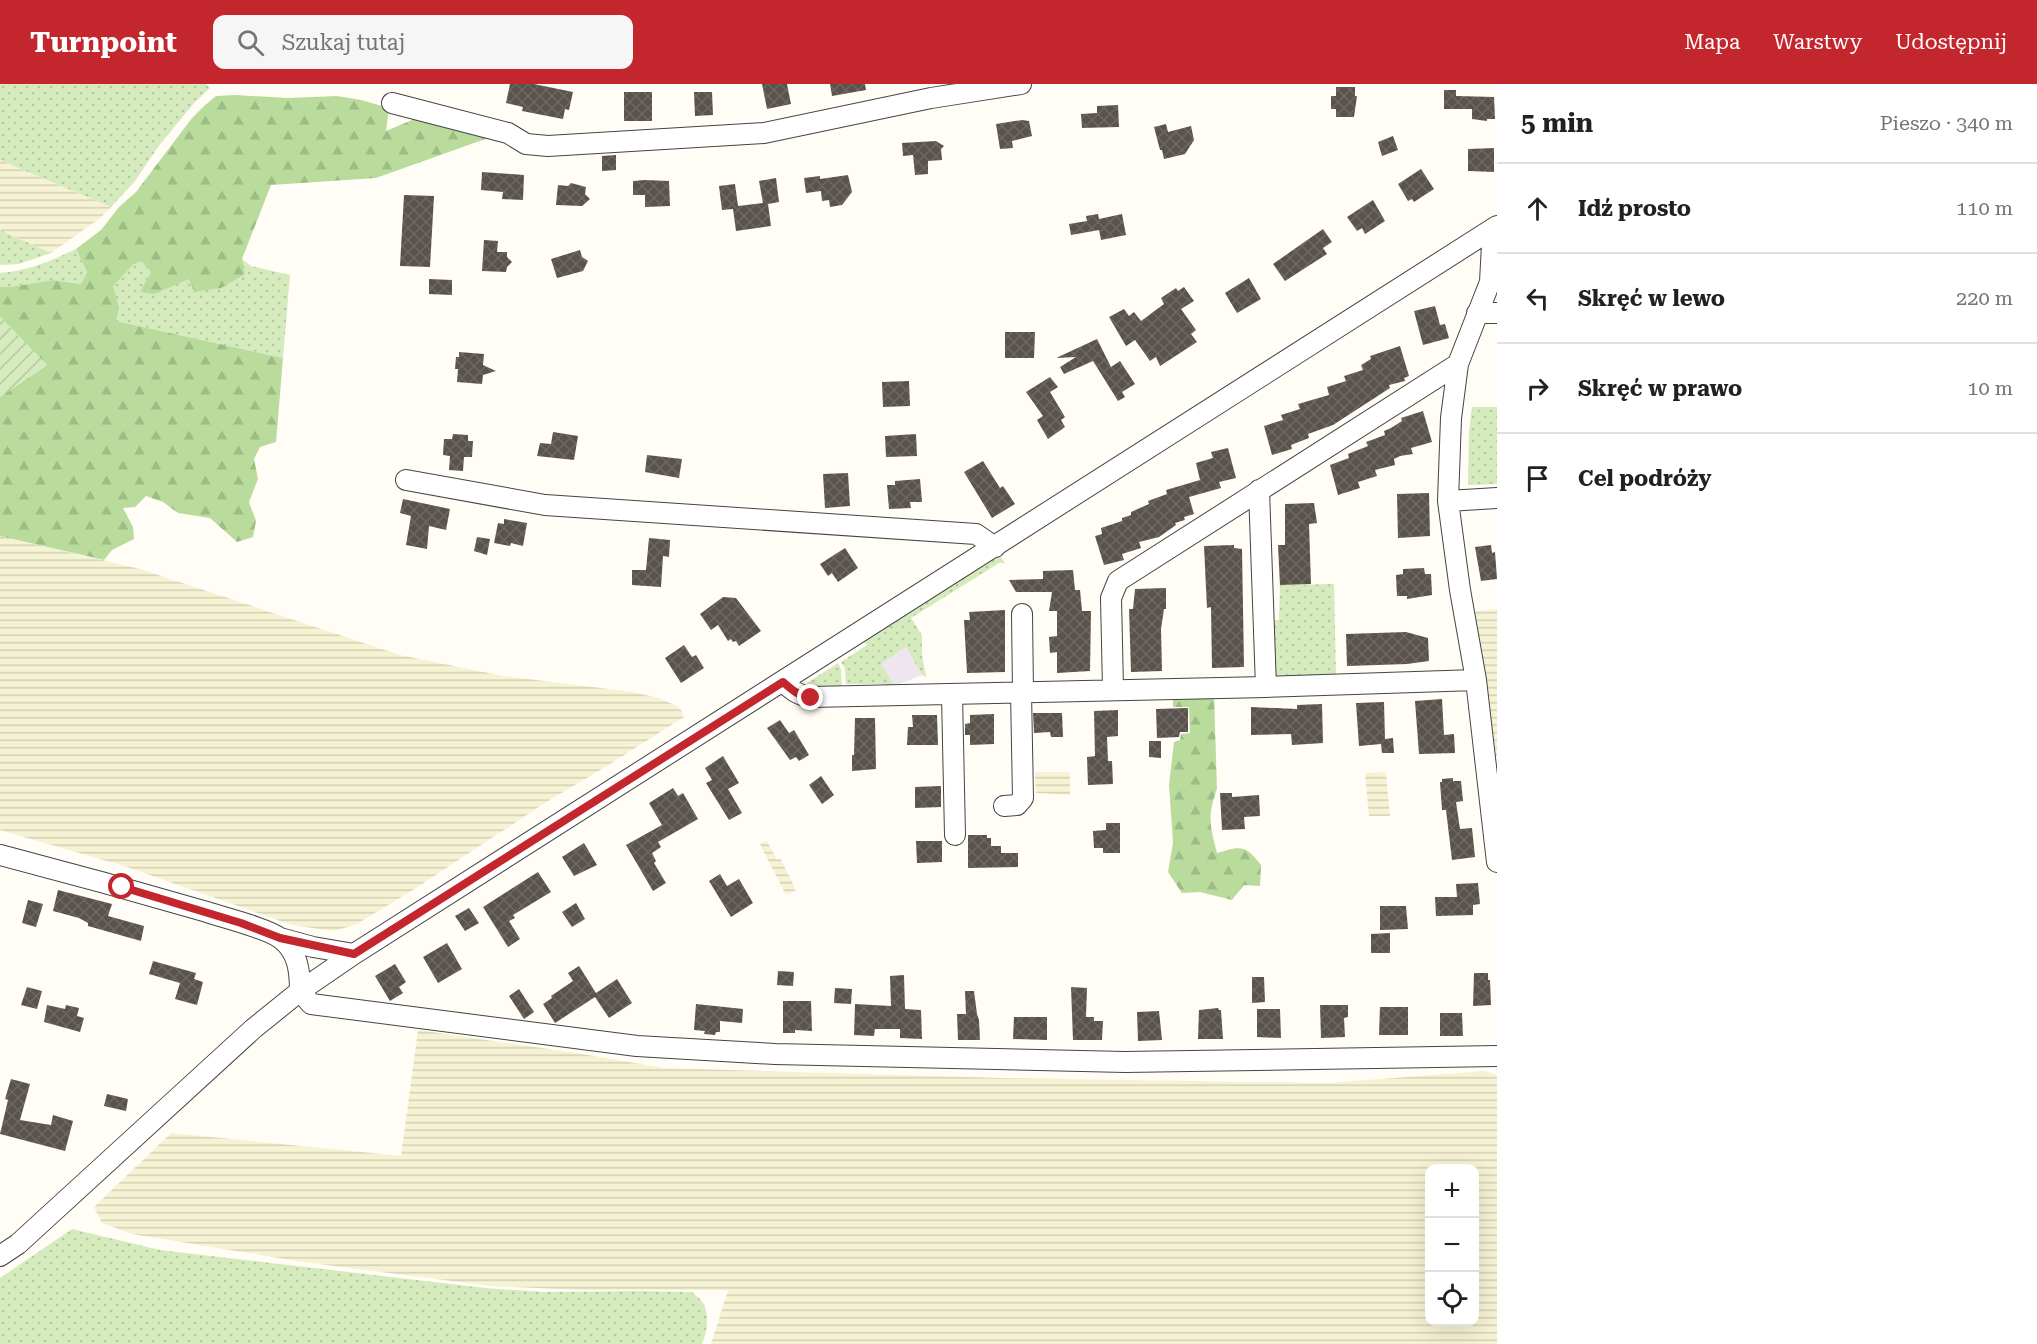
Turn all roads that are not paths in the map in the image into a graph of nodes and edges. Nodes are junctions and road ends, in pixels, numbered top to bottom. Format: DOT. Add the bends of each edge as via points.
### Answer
graph roads {
  1 [pos="1021,84"];
  2 [pos="931,91"];
  3 [pos="392,103"];
  4 [pos="1497,226"];
  5 [pos="1497,237"];
  6 [pos="1487,313"];
  7 [pos="1458,364"];
  8 [pos="406,480"];
  9 [pos="1259,490"];
  10 [pos="1497,498"];
  11 [pos="1448,501"];
  12 [pos="995,547"];
  13 [pos="1022,614"];
  14 [pos="1476,680"];
  15 [pos="783,682"];
  16 [pos="1266,687"];
  17 [pos="1113,689"];
  18 [pos="1022,692"];
  19 [pos="952,695"];
  20 [pos="1004,806"];
  21 [pos="955,834"];
  22 [pos="0,855"];
  23 [pos="1497,862"];
  24 [pos="280,938"];
  25 [pos="354,954"];
  26 [pos="300,992"];
  27 [pos="1497,1056"];
  28 [pos="0,1256"];
  1 -- 2 [label="street"];
  2 -- 3 [label="street" via="764,133 548,146 526,144 508,133"];
  4 -- 12 [label="street"];
  5 -- 6 [label="street" via="1492,244"];
  6 -- 7 [label="street"];
  7 -- 9 [label="street"];
  7 -- 11 [label="street" via="1450,418"];
  8 -- 12 [label="street" via="545,505 976,534"];
  9 -- 16 [label="street"];
  9 -- 17 [label="street" via="1118,581 1112,598"];
  10 -- 11 [label="street"];
  11 -- 14 [label="street"];
  12 -- 15 [label="street"];
  13 -- 18 [label="street"];
  14 -- 16 [label="street"];
  14 -- 23 [label="street"];
  15 -- 19 [label="street" via="811,698"];
  15 -- 25 [label="street"];
  16 -- 17 [label="street"];
  17 -- 18 [label="street"];
  18 -- 19 [label="street"];
  18 -- 20 [label="street" via="1023,798 1017,805"];
  19 -- 21 [label="street"];
  22 -- 24 [label="street" via="122,887"];
  24 -- 25 [label="street"];
  24 -- 26 [label="street" via="297,959"];
  25 -- 26 [label="street"];
  26 -- 27 [label="street" via="311,1004 637,1046 775,1054 1125,1062"];
  26 -- 28 [label="street" via="253,1029 18,1244"];
}
